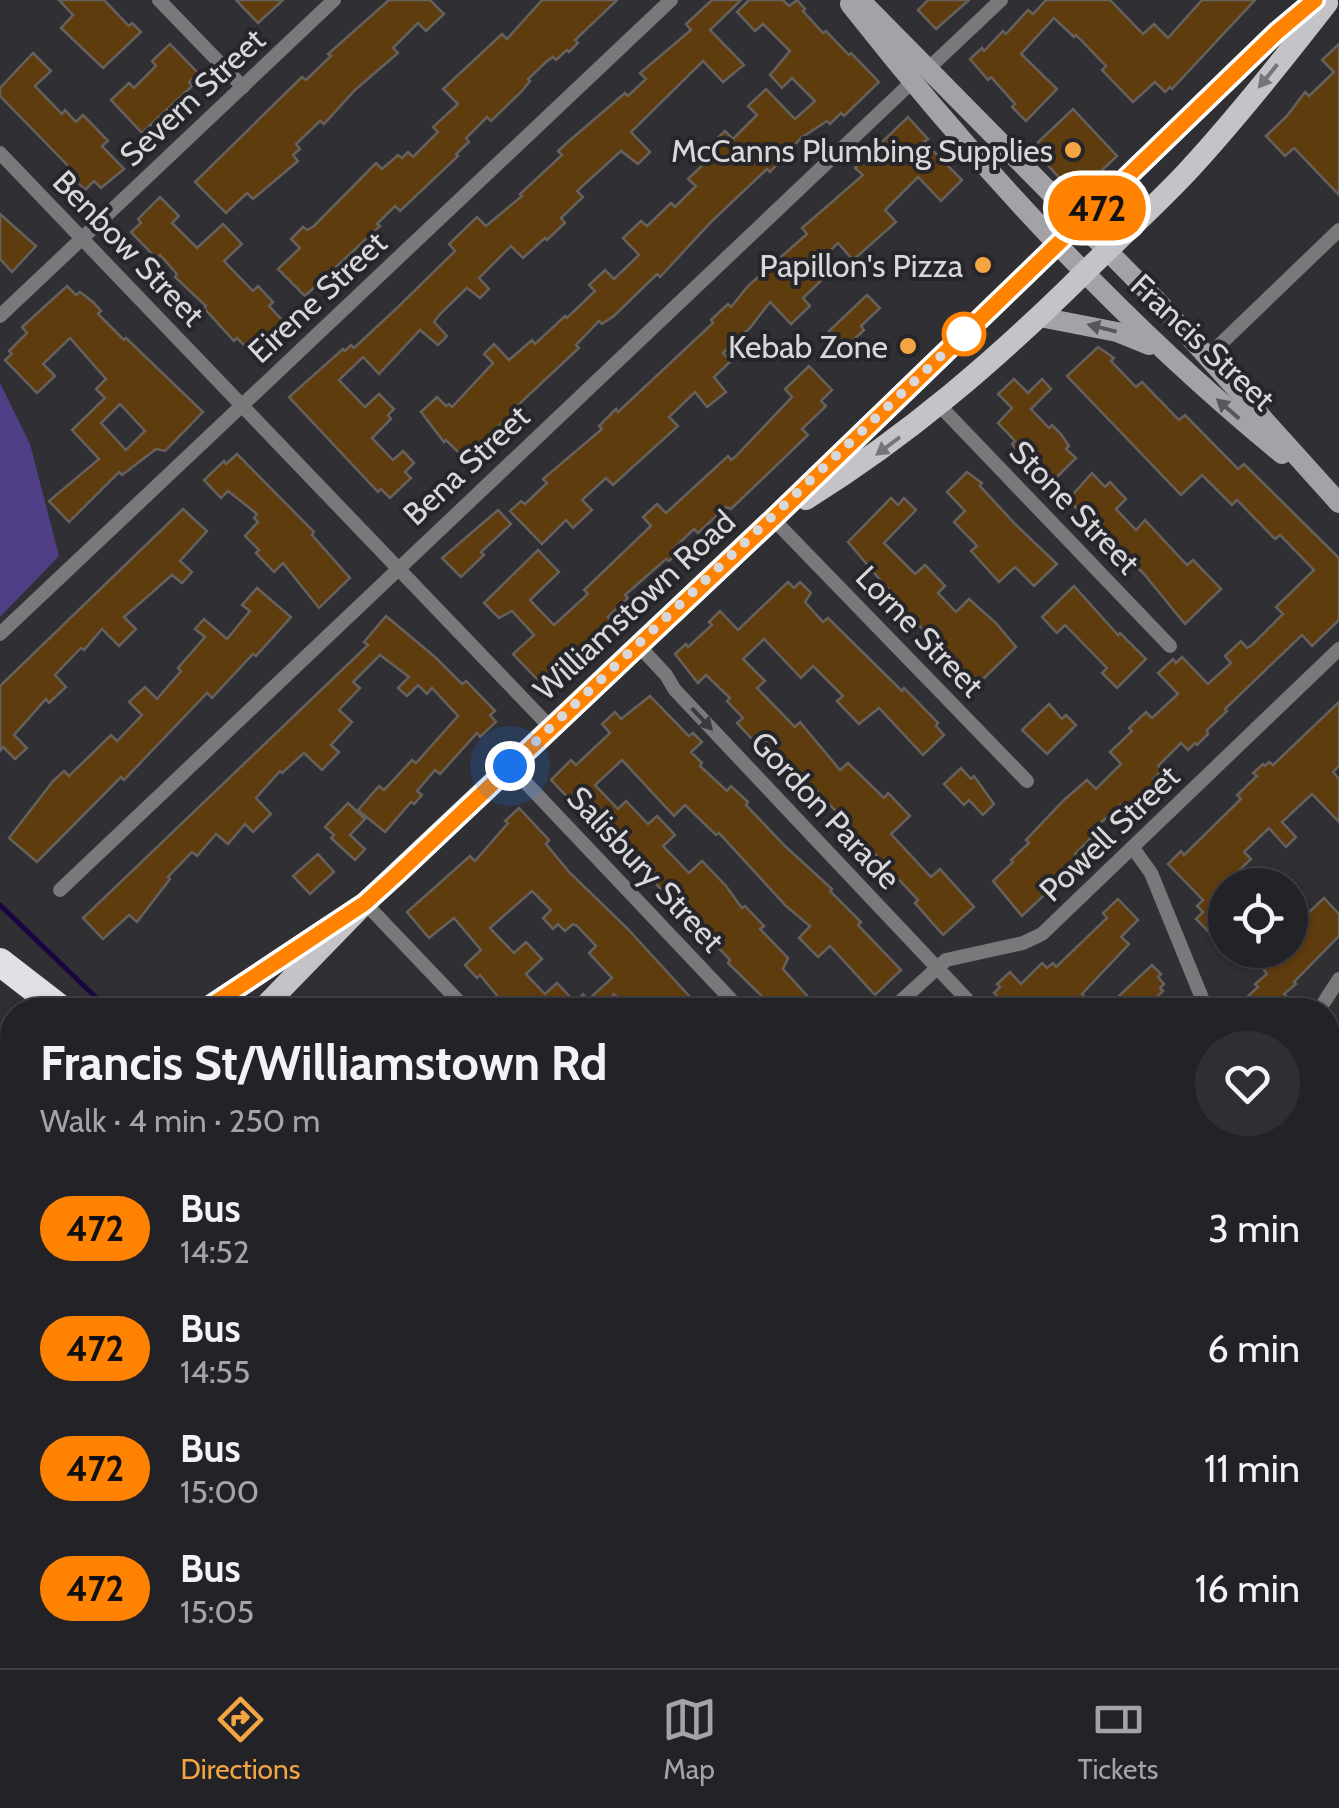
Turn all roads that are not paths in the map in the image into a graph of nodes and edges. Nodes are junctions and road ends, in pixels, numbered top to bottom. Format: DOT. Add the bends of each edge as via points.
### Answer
graph roads {
  1 [pos="159,0"];
  2 [pos="334,0"];
  3 [pos="672,0"];
  4 [pos="847,0"];
  5 [pos="860,0"];
  6 [pos="1001,0"];
  7 [pos="1315,0"];
  8 [pos="1329,0"];
  9 [pos="930,67"];
  10 [pos="912,82"];
  11 [pos="243,87"];
  12 [pos="0,153"];
  13 [pos="1080,224"];
  14 [pos="1339,230"];
  15 [pos="82,238"];
  16 [pos="1058,244"];
  17 [pos="1107,251"];
  18 [pos="1085,272"];
  19 [pos="0,316"];
  20 [pos="1040,317"];
  21 [pos="1160,350"];
  22 [pos="1208,356"];
  23 [pos="242,406"];
  24 [pos="940,406"];
  25 [pos="1334,499"];
  26 [pos="773,519"];
  27 [pos="398,568"];
  28 [pos="0,634"];
  29 [pos="639,646"];
  30 [pos="1170,646"];
  31 [pos="1339,649"];
  32 [pos="551,728"];
  33 [pos="510,766"];
  34 [pos="1027,781"];
  35 [pos="1133,848"];
  36 [pos="60,890"];
  37 [pos="365,903"];
  38 [pos="0,962"];
  39 [pos="937,968"];
  40 [pos="39,998"];
  41 [pos="222,998"];
  42 [pos="273,998"];
  43 [pos="455,998"];
  44 [pos="730,998"];
  45 [pos="905,998"];
  46 [pos="966,998"];
  47 [pos="1202,998"];
  1 -- 11 [label="street"];
  2 -- 11 [label="street, Severn Street"];
  3 -- 23 [label="street, Eirene Street"];
  4 -- 10 [label="main road, Francis Street"];
  5 -- 9 [label="main road, Francis Street"];
  6 -- 9 [label="street"];
  7 -- 13 [label="main road, Williamstown Road"];
  8 -- 17 [label="main road, Williamstown Road, one-way" via="1222,134"];
  9 -- 13 [label="main road, Francis Street"];
  10 -- 16 [label="main road, Francis Street"];
  10 -- 27 [label="street, Bena Street"];
  11 -- 15 [label="street, Severn Street"];
  12 -- 15 [label="street, Benbow Street"];
  13 -- 16 [label="main road, Williamstown Road"];
  13 -- 17 [label="main road, Francis Street"];
  14 -- 22 [label="street"];
  15 -- 19 [label="street, Severn Street"];
  15 -- 23 [label="street, Benbow Street"];
  16 -- 18 [label="main road, Francis Street"];
  16 -- 26 [label="main road, Williamstown Road"];
  17 -- 18 [label="main road, Williamstown Road"];
  17 -- 22 [label="main road, Francis Street"];
  18 -- 20 [label="main road, Williamstown Road"];
  18 -- 21 [label="main road, Francis Street"];
  21 -- 20 [label="main road, one-way" via="1118,332"];
  20 -- 24 [label="main road, Williamstown Road"];
  25 -- 21 [label="main road, Francis Street, one-way"];
  22 -- 25 [label="main road, Francis Street"];
  23 -- 27 [label="street, Benbow Street"];
  23 -- 28 [label="street, Eirene Street"];
  24 -- 26 [label="main road, Williamstown Road, one-way" via="873,458"];
  24 -- 30 [label="street, Stone Street"];
  26 -- 29 [label="main road, Williamstown Road"];
  26 -- 34 [label="street, Lorne Street"];
  27 -- 32 [label="street, Benbow Street"];
  27 -- 36 [label="street, Bena Street"];
  29 -- 32 [label="main road, Williamstown Road"];
  29 -- 39 [label="street, Gordon Parade, one-way"];
  31 -- 35 [label="street, Powell Street"];
  32 -- 33 [label="main road, Williamstown Road"];
  33 -- 37 [label="main road, Williamstown Road"];
  33 -- 44 [label="street, Salisbury Street"];
  35 -- 39 [label="street, Powell Street" via="1035,939 959,956"];
  35 -- 47 [label="street" via="1151,873"];
  37 -- 41 [label="main road, Williamstown Road"];
  37 -- 42 [label="main road, Williamstown Road"];
  37 -- 43 [label="street"];
  38 -- 40 [label="highway"];
  39 -- 45 [label="street, Powell Street"];
  39 -- 46 [label="street, Gordon Parade"];
}
